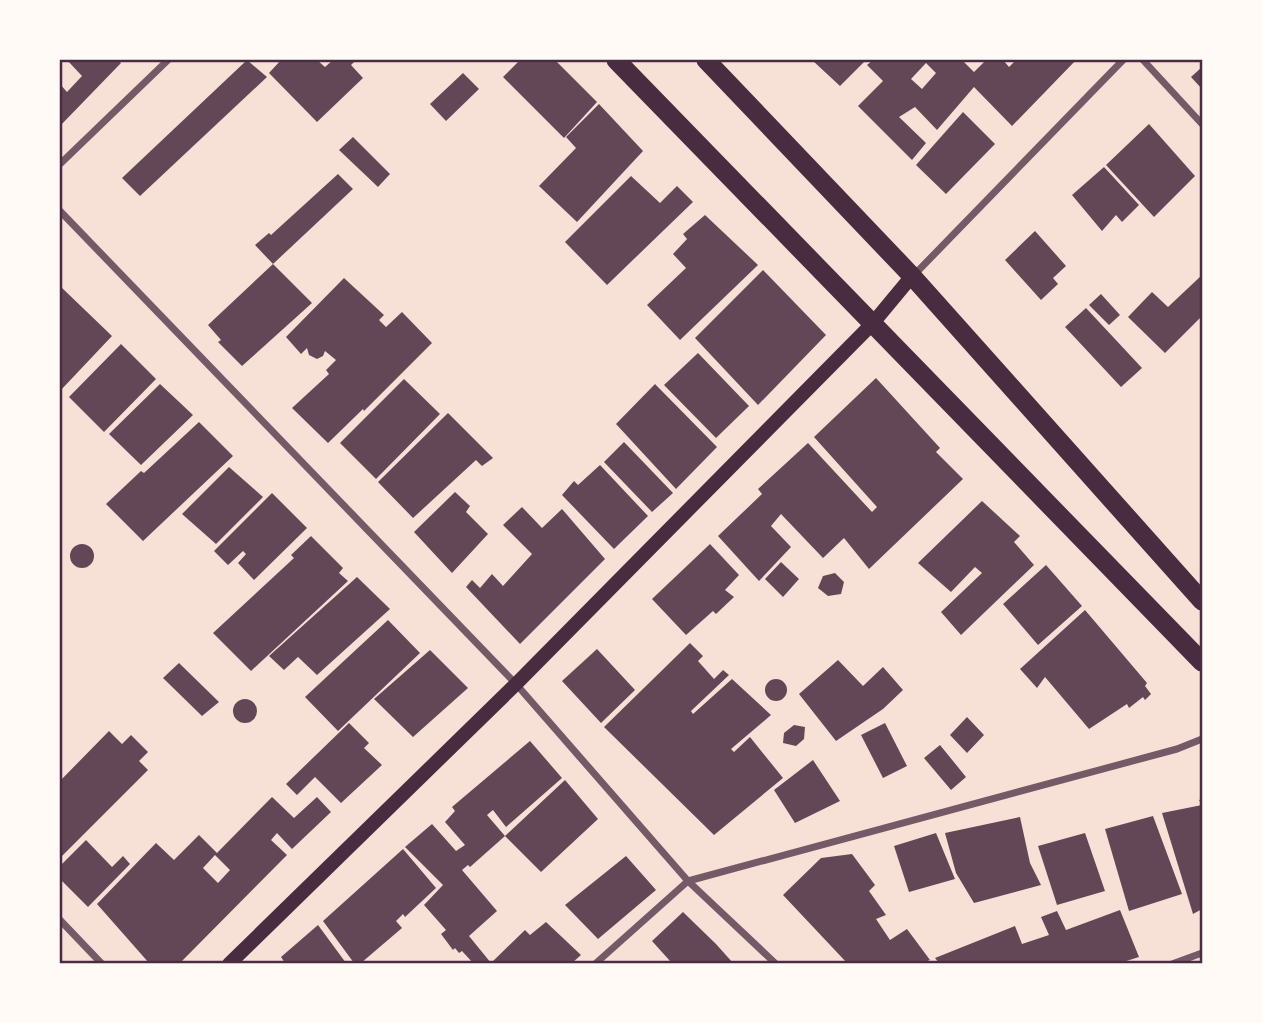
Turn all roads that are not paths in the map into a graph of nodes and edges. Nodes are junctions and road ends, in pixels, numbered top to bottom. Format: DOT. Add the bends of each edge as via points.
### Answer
graph roads {
  1 [pos="168,60"];
  2 [pos="616,60"];
  3 [pos="706,60"];
  4 [pos="1123,60"];
  5 [pos="1143,60"];
  6 [pos="1202,124"];
  7 [pos="60,164"];
  8 [pos="60,211"];
  9 [pos="912,276"];
  10 [pos="873,323"];
  11 [pos="1202,601"];
  12 [pos="1202,662"];
  13 [pos="516,684"];
  14 [pos="1202,739"];
  15 [pos="688,881"];
  16 [pos="60,920"];
  17 [pos="1202,953"];
  18 [pos="102,964"];
  19 [pos="229,964"];
  20 [pos="595,964"];
  21 [pos="776,964"];
  22 [pos="1172,964"];
  1 -- 7 [label="street"];
  2 -- 10 [label="highway"];
  3 -- 9 [label="highway"];
  4 -- 9 [label="street"];
  5 -- 6 [label="street"];
  8 -- 13 [label="street"];
  9 -- 10 [label="main road"];
  9 -- 11 [label="highway"];
  10 -- 12 [label="highway"];
  10 -- 13 [label="main road"];
  13 -- 15 [label="street"];
  13 -- 19 [label="main road"];
  14 -- 15 [label="street"];
  15 -- 20 [label="street"];
  15 -- 21 [label="street"];
  16 -- 18 [label="street"];
  17 -- 22 [label="street"];
}
